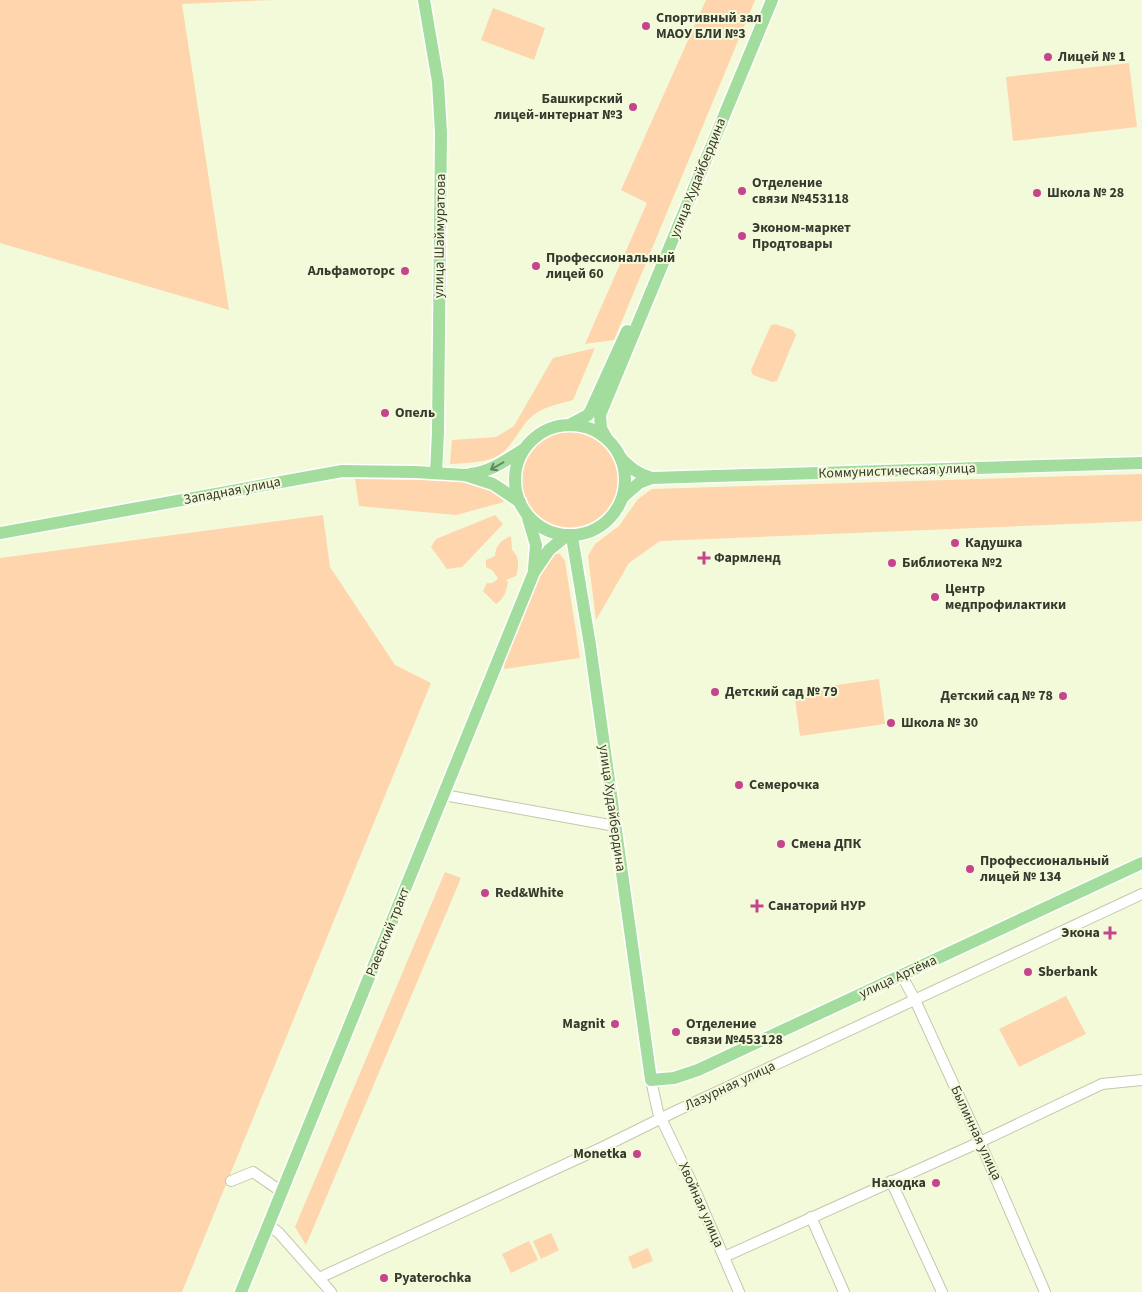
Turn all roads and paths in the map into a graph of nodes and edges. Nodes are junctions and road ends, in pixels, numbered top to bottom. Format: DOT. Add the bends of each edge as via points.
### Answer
graph roads {
  1 [pos="424,0"];
  2 [pos="762,0"];
  3 [pos="772,0"];
  4 [pos="571,424"];
  5 [pos="607,439"];
  6 [pos="525,448"];
  7 [pos="620,457"];
  8 [pos="1142,463"];
  9 [pos="436,473"];
  10 [pos="465,475"];
  11 [pos="652,478"];
  12 [pos="623,497"];
  13 [pos="520,502"];
  14 [pos="526,514"];
  15 [pos="0,533"];
  16 [pos="569,537"];
  17 [pos="534,572"];
  18 [pos="444,795"];
  19 [pos="615,826"];
  20 [pos="1142,863"];
  21 [pos="1142,894"];
  22 [pos="902,976"];
  23 [pos="914,1000"];
  24 [pos="652,1080"];
  25 [pos="1142,1080"];
  26 [pos="662,1118"];
  27 [pos="980,1142"];
  28 [pos="231,1181"];
  29 [pos="891,1181"];
  30 [pos="282,1192"];
  31 [pos="812,1217"];
  32 [pos="269,1225"];
  33 [pos="724,1257"];
  34 [pos="319,1278"];
  35 [pos="242,1292"];
  36 [pos="331,1292"];
  37 [pos="739,1292"];
  38 [pos="844,1292"];
  39 [pos="942,1292"];
  40 [pos="1045,1292"];
  1 -- 9 [label="main road, улица Шаймуратова" via="438,82 440,133"];
  2 -- 4 [label="main road, улица Худайбердина" via="622,343 588,415"];
  3 -- 5 [label="main road, улица Худайбердина" via="600,415 601,428"];
  4 -- 5 [label="main road" via="594,430"];
  4 -- 6 [label="main road" via="544,432"];
  5 -- 7 [label="main road"];
  6 -- 10 [label="main road, Западная улица, one-way" via="482,473"];
  6 -- 13 [label="main road" via="515,474"];
  7 -- 11 [label="main road, Коммунистическая улица" via="640,475"];
  7 -- 12 [label="main road" via="625,472"];
  8 -- 11 [label="main road, Коммунистическая улица"];
  9 -- 10 [label="main road, Западная улица"];
  9 -- 15 [label="main road, Западная улица" via="342,471"];
  10 -- 13 [label="main road, Западная улица" via="493,484"];
  11 -- 12 [label="main road, Коммунистическая улица" via="639,483"];
  12 -- 16 [label="main road" via="617,510 599,528 588,534"];
  13 -- 14 [label="main road"];
  14 -- 16 [label="main road" via="549,532"];
  14 -- 17 [label="main road, Раевский тракт" via="536,545"];
  16 -- 17 [label="main road, Раевский тракт" via="549,550"];
  16 -- 19 [label="main road, улица Худайбердина" via="590,645"];
  17 -- 18 [label="main road, Раевский тракт"];
  18 -- 19 [label="street"];
  18 -- 30 [label="main road, Раевский тракт"];
  19 -- 24 [label="main road, улица Худайбердина"];
  20 -- 22 [label="main road, улица Артёма"];
  21 -- 23 [label="street, Лазурная улица"];
  22 -- 23 [label="street, Былинная улица"];
  22 -- 24 [label="main road, улица Артёма" via="698,1070 674,1078"];
  23 -- 26 [label="street, Лазурная улица"];
  23 -- 27 [label="street, Былинная улица"];
  24 -- 26 [label="street, Хвойная улица"];
  25 -- 27 [label="street" via="1102,1084"];
  26 -- 33 [label="street, Хвойная улица"];
  26 -- 34 [label="street, Лазурная улица"];
  27 -- 29 [label="street"];
  27 -- 40 [label="street, Былинная улица"];
  28 -- 30 [label="street" via="253,1172"];
  29 -- 31 [label="street"];
  29 -- 39 [label="street"];
  30 -- 32 [label="main road, Раевский тракт"];
  31 -- 33 [label="street"];
  31 -- 38 [label="street"];
  32 -- 34 [label="street"];
  32 -- 35 [label="main road, Раевский тракт"];
  33 -- 37 [label="street, Хвойная улица"];
  34 -- 36 [label="street"];
}
